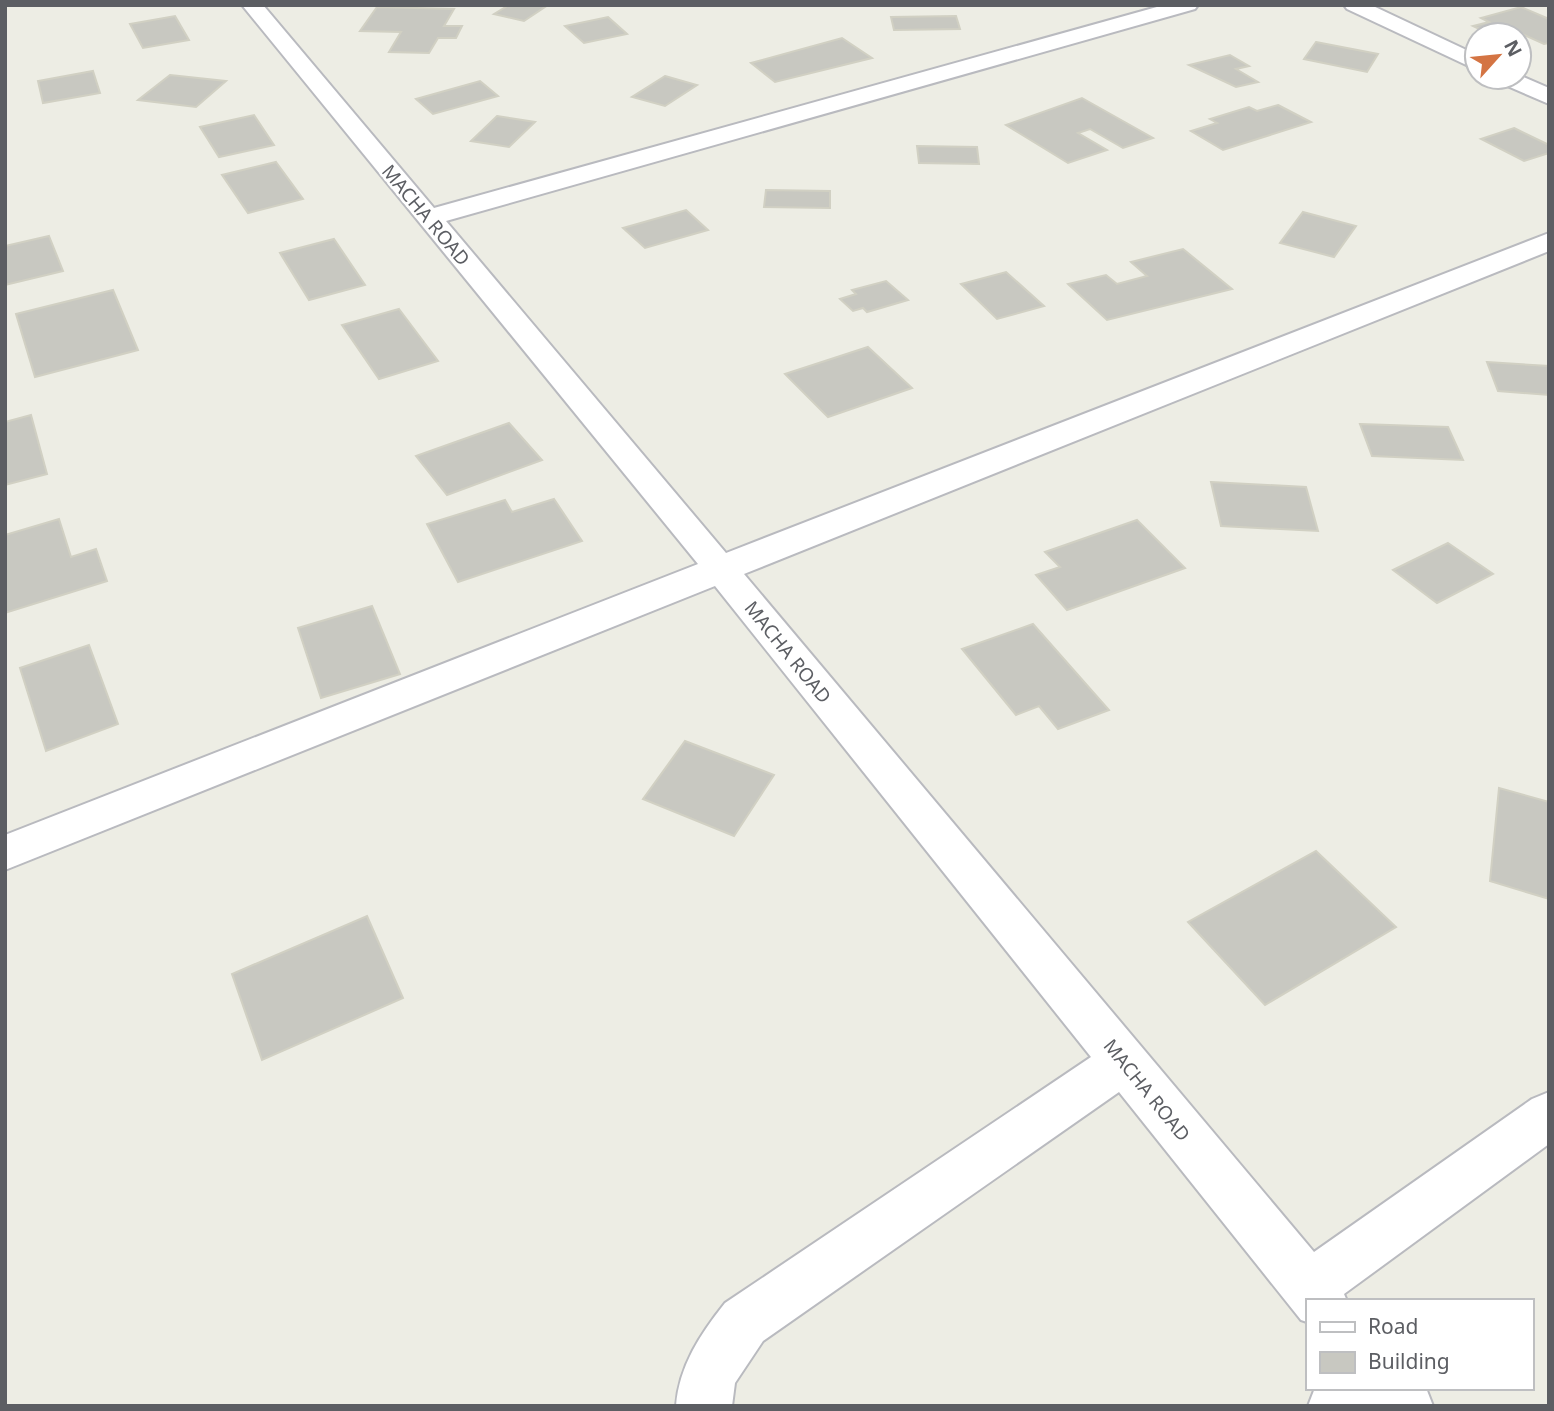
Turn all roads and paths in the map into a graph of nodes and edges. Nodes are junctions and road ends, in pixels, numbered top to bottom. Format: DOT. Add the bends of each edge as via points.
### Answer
graph roads {
  1 [pos="1188,5"];
  2 [pos="1354,5"];
  3 [pos="262,7"];
  4 [pos="1463,57"];
  5 [pos="1533,90"];
  6 [pos="1549,97"];
  7 [pos="427,218"];
  8 [pos="1549,241"];
  9 [pos="722,571"];
  10 [pos="5,853"];
  11 [pos="1124,1062"];
  12 [pos="1549,1115"];
  13 [pos="1315,1294"];
  14 [pos="1356,1390"];
  15 [pos="1393,1390"];
  16 [pos="704,1406"];
  17 [pos="1336,1406"];
  18 [pos="1405,1406"];
  1 -- 7 [label="street"];
  2 -- 4 [label="street"];
  3 -- 7 [label="street, MACHA ROAD"];
  5 -- 6 [label="street"];
  7 -- 9 [label="street, MACHA ROAD"];
  8 -- 9 [label="street"];
  9 -- 10 [label="street"];
  9 -- 11 [label="street, MACHA ROAD"];
  11 -- 13 [label="street, MACHA ROAD"];
  11 -- 16 [label="street" via="744,1322 719,1355 703,1394"];
  12 -- 13 [label="street"];
  14 -- 17 [label="street"];
  15 -- 18 [label="street"];
}
